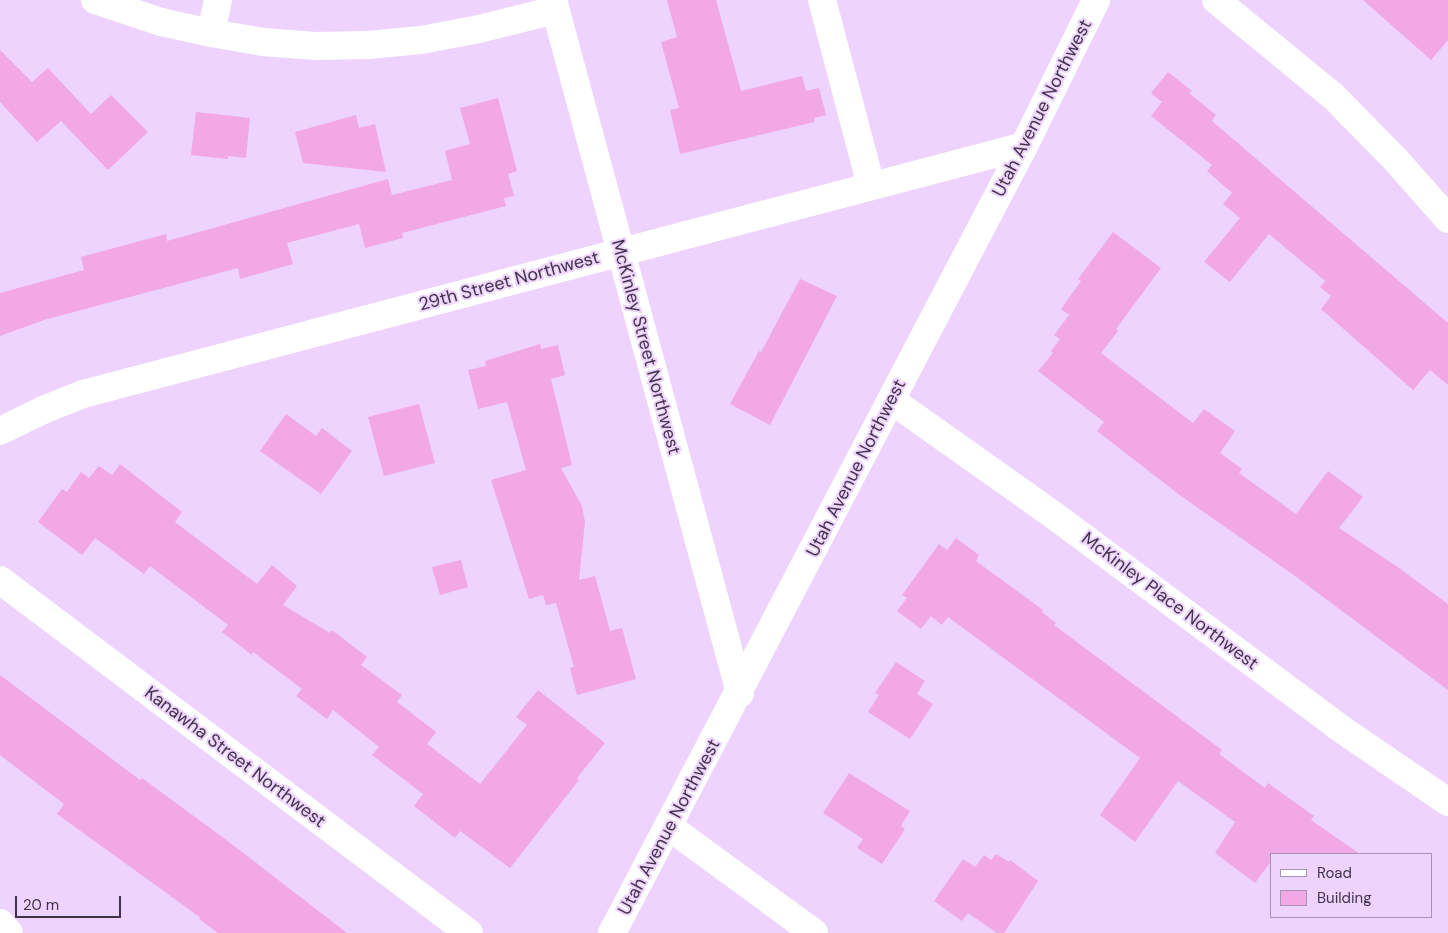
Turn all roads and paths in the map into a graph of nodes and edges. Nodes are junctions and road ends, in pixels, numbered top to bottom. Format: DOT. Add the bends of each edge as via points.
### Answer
graph roads {
  1 [pos="95,0"];
  2 [pos="218,0"];
  3 [pos="822,0"];
  4 [pos="1096,0"];
  5 [pos="1216,0"];
  6 [pos="554,5"];
  7 [pos="211,33"];
  8 [pos="1024,146"];
  9 [pos="871,186"];
  10 [pos="1448,219"];
  11 [pos="620,252"];
  12 [pos="891,400"];
  13 [pos="0,431"];
  14 [pos="0,580"];
  15 [pos="740,693"];
  16 [pos="1448,802"];
  17 [pos="668,826"];
  18 [pos="0,923"];
  19 [pos="9,933"];
  20 [pos="469,933"];
  21 [pos="612,933"];
  22 [pos="814,933"];
  1 -- 7 [label="street" via="161,22"];
  2 -- 7 [label="street"];
  3 -- 9 [label="street"];
  4 -- 8 [label="street, Utah Avenue Northwest"];
  5 -- 10 [label="street" via="1333,96"];
  6 -- 7 [label="street" via="440,36 368,45 272,43"];
  6 -- 11 [label="street, McKinley Street Northwest"];
  8 -- 9 [label="street, 29th Street Northwest"];
  8 -- 12 [label="street, Utah Avenue Northwest"];
  9 -- 11 [label="street, 29th Street Northwest"];
  11 -- 13 [label="street, 29th Street Northwest" via="83,394"];
  11 -- 15 [label="street, McKinley Street Northwest"];
  12 -- 15 [label="street, Utah Avenue Northwest"];
  12 -- 16 [label="street, McKinley Place Northwest" via="1052,514 1338,726"];
  14 -- 20 [label="street, Kanawha Street Northwest"];
  15 -- 17 [label="street, Utah Avenue Northwest"];
  17 -- 21 [label="street, Utah Avenue Northwest"];
  17 -- 22 [label="street"];
  18 -- 19 [label="street"];
}
